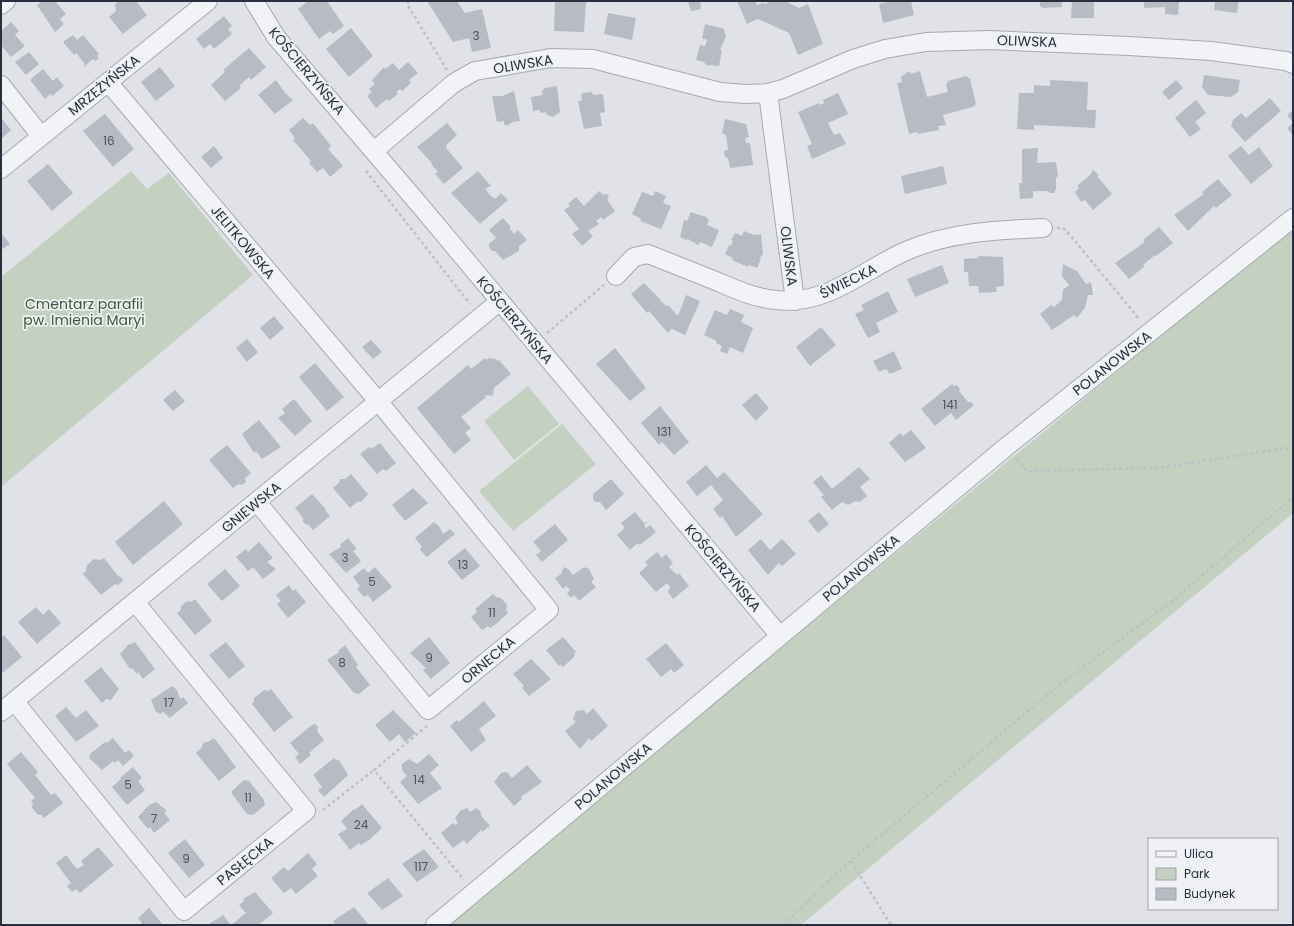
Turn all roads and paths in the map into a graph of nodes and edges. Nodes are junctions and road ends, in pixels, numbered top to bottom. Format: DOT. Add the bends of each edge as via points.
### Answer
graph roads {
  1 [pos="6,1"];
  2 [pos="208,1"];
  3 [pos="254,1"];
  4 [pos="409,1"];
  5 [pos="1,5"];
  6 [pos="1293,64"];
  7 [pos="108,82"];
  8 [pos="454,83"];
  9 [pos="1,85"];
  10 [pos="768,93"];
  11 [pos="41,136"];
  12 [pos="374,151"];
  13 [pos="1,169"];
  14 [pos="1293,218"];
  15 [pos="1043,228"];
  16 [pos="616,276"];
  17 [pos="500,301"];
  18 [pos="795,301"];
  19 [pos="1151,333"];
  20 [pos="535,344"];
  21 [pos="378,401"];
  22 [pos="1006,447"];
  23 [pos="1293,447"];
  24 [pos="1293,497"];
  25 [pos="257,502"];
  26 [pos="135,602"];
  27 [pos="780,636"];
  28 [pos="7,707"];
  29 [pos="428,710"];
  30 [pos="374,770"];
  31 [pos="306,811"];
  32 [pos="851,861"];
  33 [pos="475,892"];
  34 [pos="435,925"];
  35 [pos="783,925"];
  36 [pos="891,925"];
  1 -- 5 [label="street"];
  2 -- 7 [label="street, MRZEŻYŃSKA"];
  3 -- 12 [label="street, KOŚCIERZYŃSKA" via="276,37"];
  4 -- 8 [label="path" via="408,4"];
  6 -- 10 [label="street, OLIWSKA" via="1210,51 1129,46 989,40 926,42 878,51"];
  7 -- 11 [label="street, MRZEŻYŃSKA"];
  7 -- 21 [label="street, JELITKOWSKA"];
  8 -- 10 [label="street, OLIWSKA" via="475,71 551,58 593,59 720,92"];
  8 -- 12 [label="street, OLIWSKA"];
  9 -- 11 [label="street"];
  10 -- 18 [label="street, OLIWSKA"];
  11 -- 13 [label="street, MRZEŻYŃSKA"];
  12 -- 17 [label="street, KOŚCIERZYŃSKA"];
  14 -- 19 [label="street, POLANOWSKA"];
  15 -- 18 [label="street, ŚWIECKA" via="975,232 945,238 906,251 833,291 816,298"];
  15 -- 19 [label="path" via="1063,228"];
  16 -- 18 [label="street, ŚWIECKA" via="634,257 648,254 754,297"];
  16 -- 20 [label="path"];
  17 -- 20 [label="street, KOŚCIERZYŃSKA"];
  17 -- 21 [label="street, GNIEWSKA"];
  19 -- 22 [label="street, POLANOWSKA"];
  20 -- 27 [label="street, KOŚCIERZYŃSKA"];
  21 -- 25 [label="street, GNIEWSKA"];
  21 -- 29 [label="street, ORNECKA" via="548,610"];
  22 -- 23 [label="path" via="1027,471 1158,468"];
  22 -- 27 [label="street, POLANOWSKA"];
  24 -- 32 [label="path" via="1174,600 1060,684"];
  25 -- 26 [label="street, GNIEWSKA"];
  25 -- 29 [label="street"];
  26 -- 28 [label="street, GNIEWSKA"];
  26 -- 31 [label="street"];
  27 -- 33 [label="street, POLANOWSKA"];
  28 -- 31 [label="street, PASŁĘCKA" via="184,911"];
  29 -- 30 [label="path" via="427,726"];
  30 -- 31 [label="path" via="317,815"];
  30 -- 33 [label="path"];
  32 -- 35 [label="path"];
  32 -- 36 [label="path"];
  33 -- 34 [label="street, POLANOWSKA"];
}
